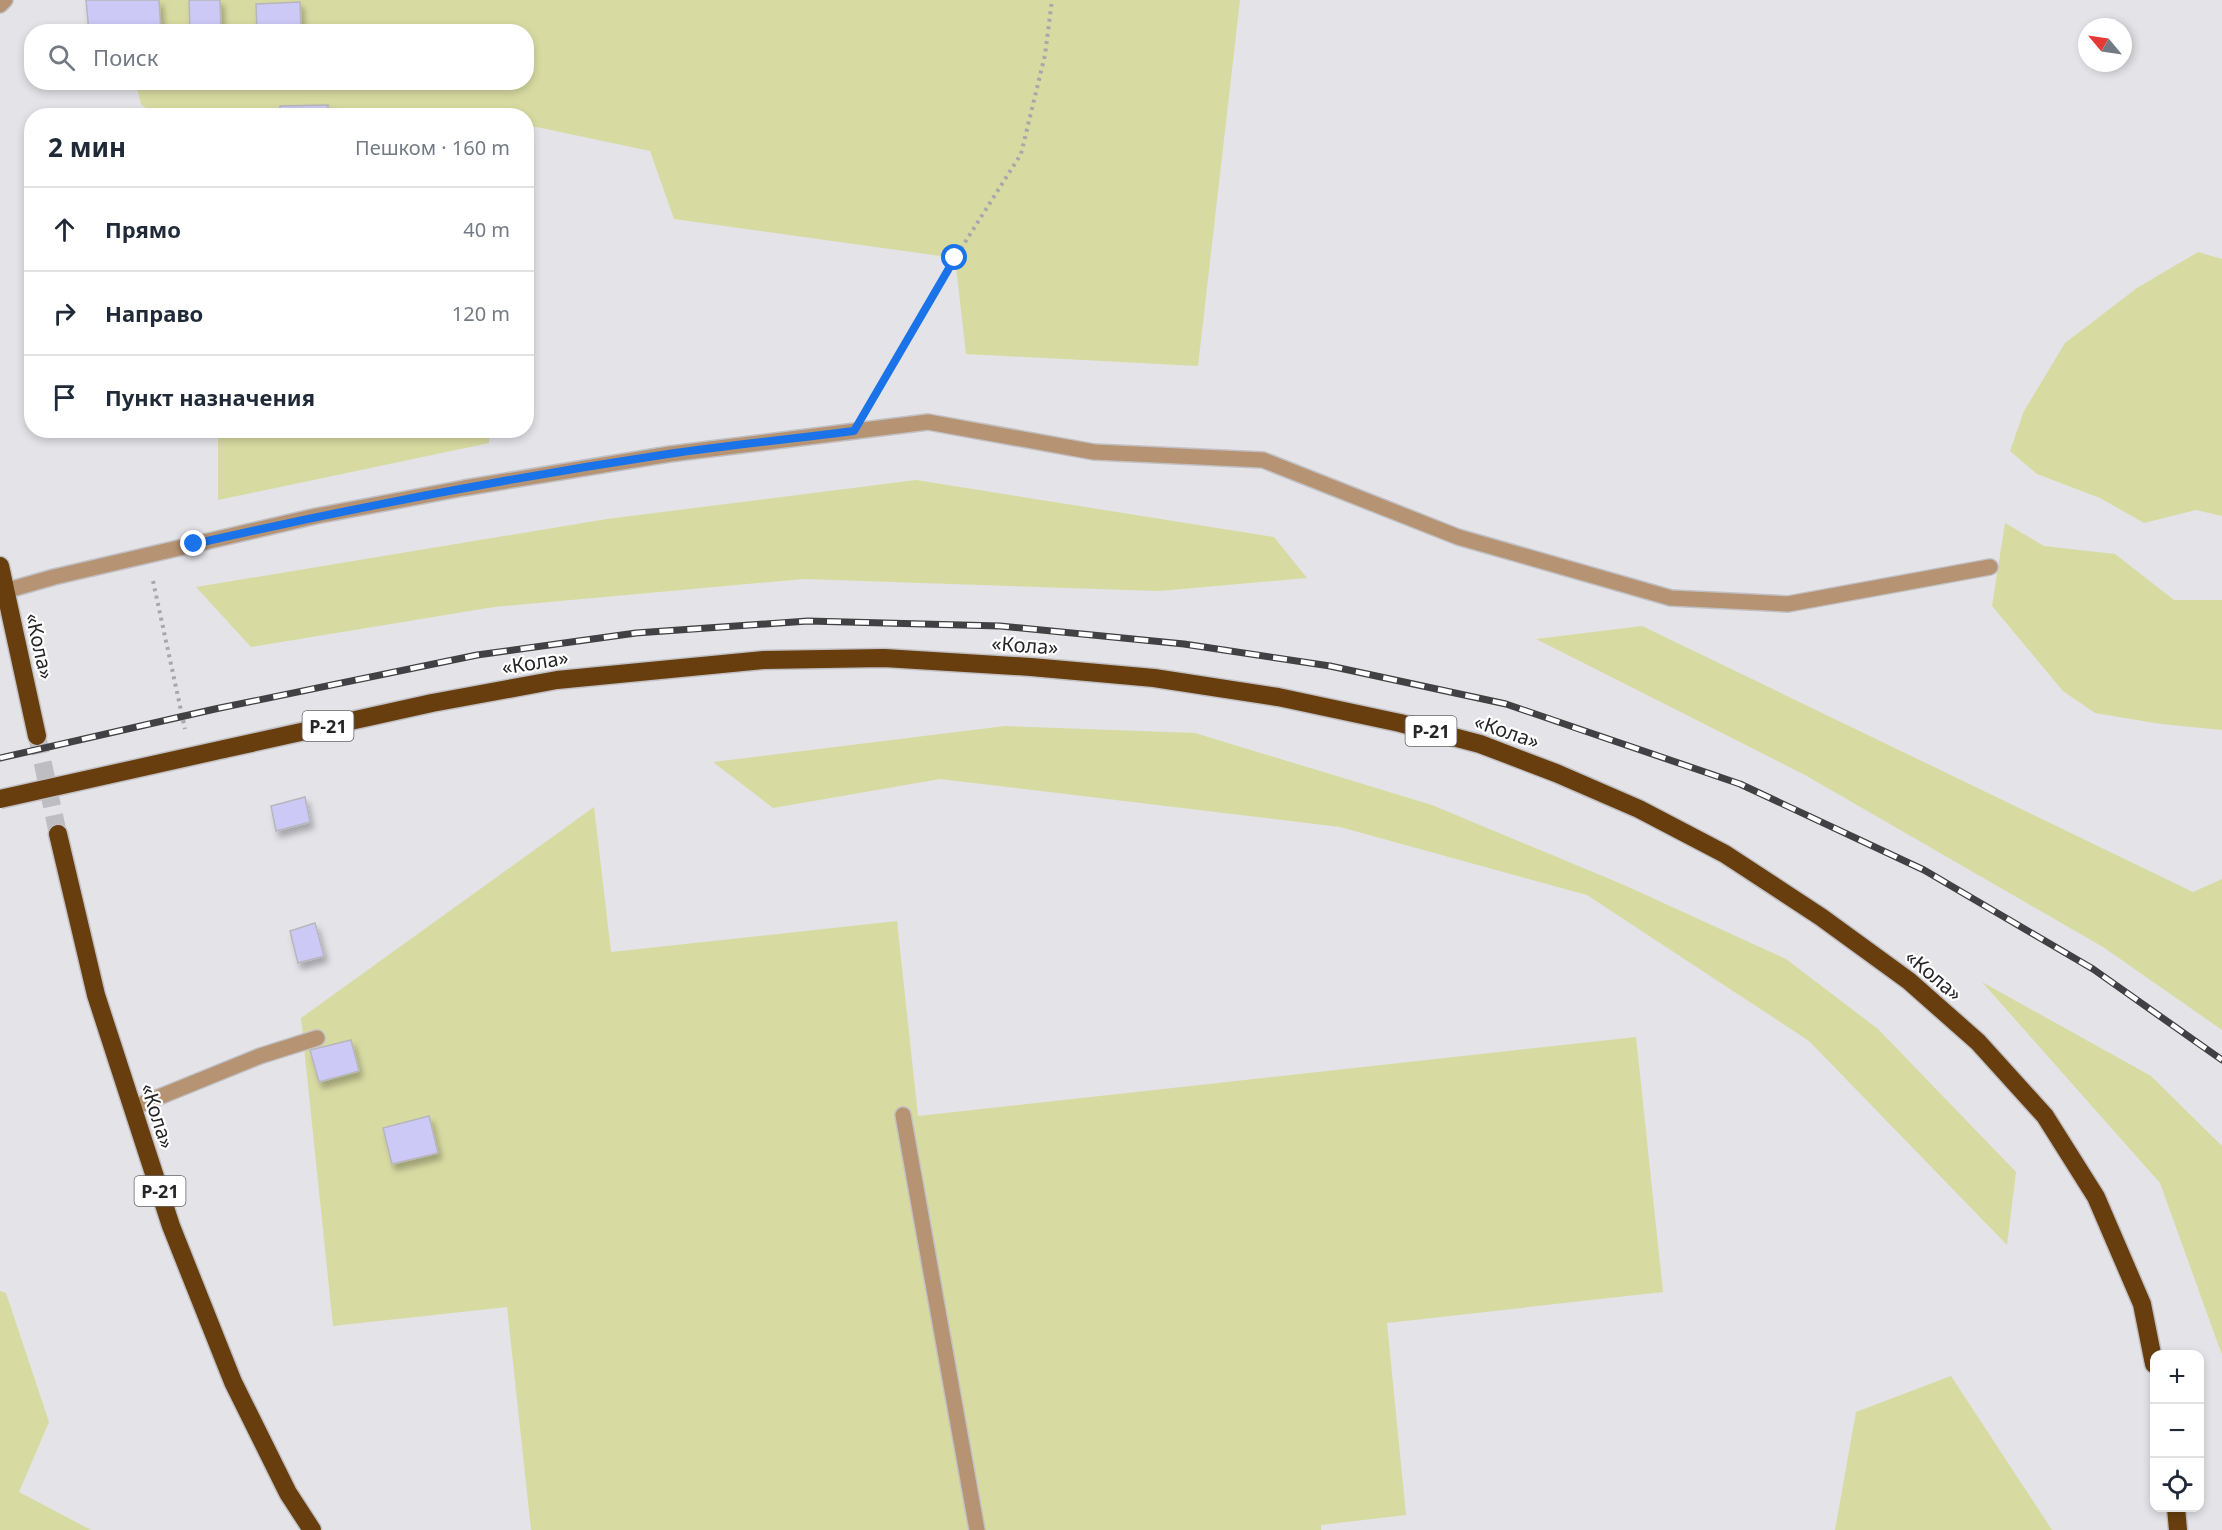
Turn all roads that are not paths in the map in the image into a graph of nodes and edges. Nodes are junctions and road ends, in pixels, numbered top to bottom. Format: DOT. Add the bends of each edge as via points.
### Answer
graph roads {
  1 [pos="5,0"];
  2 [pos="0,5"];
  3 [pos="0,566"];
  4 [pos="1990,567"];
  5 [pos="5,591"];
  6 [pos="37,736"];
  7 [pos="0,799"];
  8 [pos="58,834"];
  9 [pos="317,1038"];
  10 [pos="132,1108"];
  11 [pos="903,1115"];
  12 [pos="2151,1350"];
  13 [pos="2176,1512"];
  14 [pos="312,1530"];
  15 [pos="977,1530"];
  16 [pos="2178,1530"];
  1 -- 2 [label="street"];
  3 -- 5 [label="highway, «Кола»"];
  4 -- 5 [label="street" via="1788,604 1671,598 1458,537 1263,460 1094,452 928,422 658,456 464,488 339,511"];
  5 -- 6 [label="highway, «Кола»"];
  7 -- 12 [label="highway, «Кола» / Р-21, bridge" via="432,703 557,680 764,660 884,658 1154,678 1278,697 1400,723 1469,741 1556,772 1639,809 1725,854 1909,981 1978,1042 2045,1116 2096,1197 2142,1304"];
  8 -- 10 [label="highway, «Кола» / Р-21" via="96,996"];
  9 -- 10 [label="street" via="260,1056"];
  10 -- 14 [label="highway, «Кола» / Р-21" via="171,1226 233,1382 288,1492"];
  11 -- 15 [label="street"];
  13 -- 16 [label="highway"];
}
